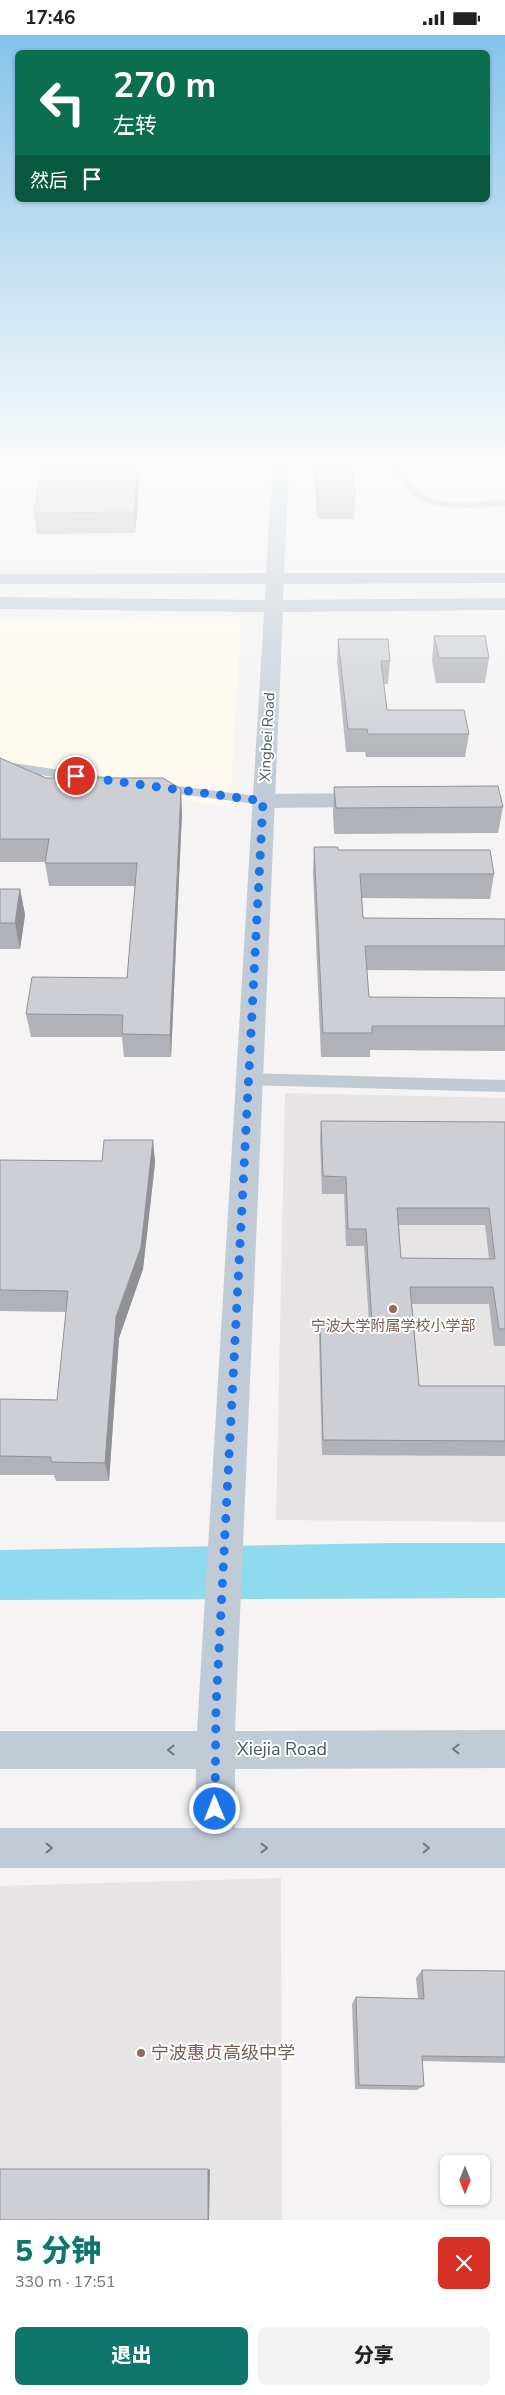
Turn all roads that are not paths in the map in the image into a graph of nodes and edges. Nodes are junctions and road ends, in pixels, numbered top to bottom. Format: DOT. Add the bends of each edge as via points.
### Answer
graph roads {
  1 [pos="275,567"];
  2 [pos="505,578"];
  3 [pos="0,579"];
  4 [pos="274,580"];
  5 [pos="0,603"];
  6 [pos="505,604"];
  7 [pos="273,606"];
  8 [pos="0,765"];
  9 [pos="122,783"];
  10 [pos="151,787"];
  11 [pos="389,800"];
  12 [pos="263,801"];
  13 [pos="249,1079"];
  14 [pos="505,1086"];
  15 [pos="505,1749"];
  16 [pos="0,1750"];
  17 [pos="214,1750"];
  18 [pos="0,1848"];
  19 [pos="215,1848"];
  20 [pos="505,1848"];
  1 -- 4 [label="main road, Xingbei Road"];
  2 -- 4 [label="main road"];
  3 -- 4 [label="main road"];
  4 -- 7 [label="main road, Xingbei Road"];
  5 -- 7 [label="main road"];
  6 -- 7 [label="main road"];
  7 -- 12 [label="main road, Xingbei Road"];
  8 -- 9 [label="lane"];
  10 -- 12 [label="lane"];
  11 -- 12 [label="street"];
  12 -- 13 [label="main road, Xingbei Road"];
  13 -- 14 [label="lane"];
  13 -- 17 [label="main road, Xingbei Road"];
  15 -- 17 [label="main road, Xiejia Road, one-way"];
  17 -- 16 [label="main road, Xiejia Road, one-way"];
  17 -- 19 [label="main road, Xingbei Road"];
  18 -- 19 [label="main road, one-way"];
  19 -- 20 [label="main road, one-way"];
}
